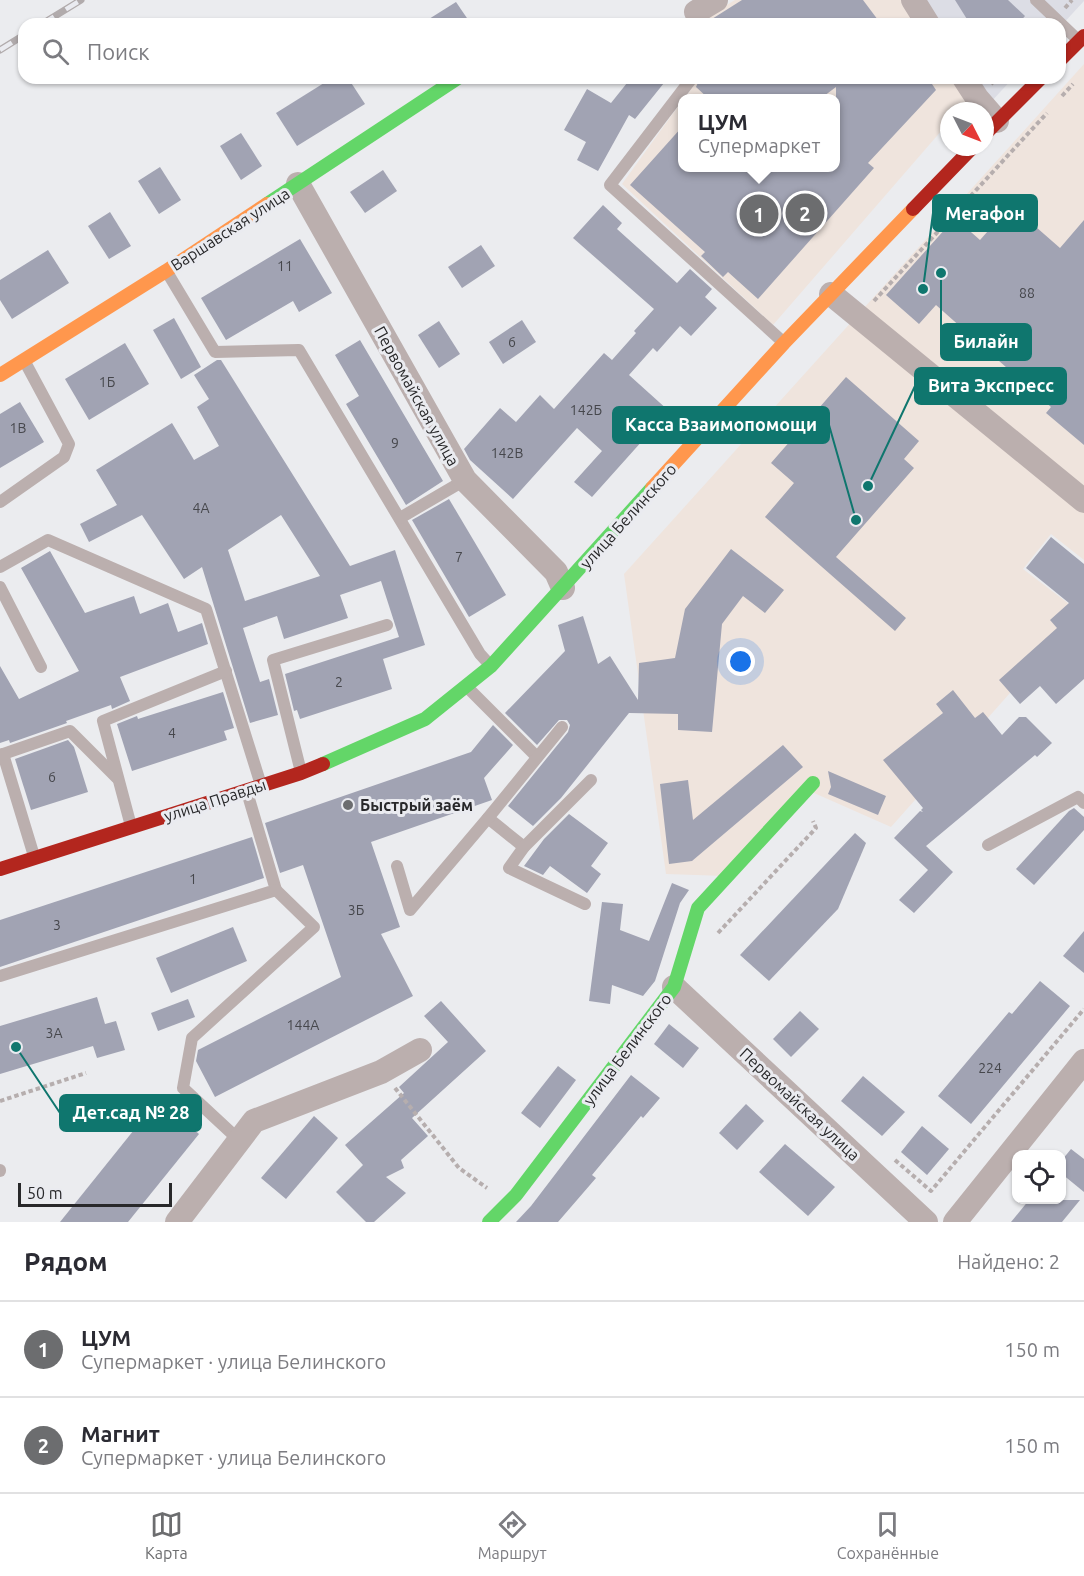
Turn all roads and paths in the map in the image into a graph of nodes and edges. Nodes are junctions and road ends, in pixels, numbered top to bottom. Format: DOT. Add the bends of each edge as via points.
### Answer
graph roads {
  1 [pos="913,0"];
  2 [pos="1036,0"];
  3 [pos="924,18"];
  4 [pos="1058,18"];
  5 [pos="1066,25"];
  6 [pos="1082,38"];
  7 [pos="1066,54"];
  8 [pos="1076,81"];
  9 [pos="449,84"];
  10 [pos="968,84"];
  11 [pos="1035,84"];
  12 [pos="678,96"];
  13 [pos="1060,99"];
  14 [pos="979,102"];
  15 [pos="1052,107"];
  16 [pos="994,125"];
  17 [pos="963,156"];
  18 [pos="298,184"];
  19 [pos="166,271"];
  20 [pos="831,294"];
  21 [pos="874,301"];
  22 [pos="784,343"];
  23 [pos="24,361"];
  24 [pos="0,375"];
  25 [pos="465,480"];
  26 [pos="1084,501"];
  27 [pos="0,502"];
  28 [pos="400,518"];
  29 [pos="0,567"];
  30 [pos="0,587"];
  31 [pos="563,588"];
  32 [pos="387,625"];
  33 [pos="491,666"];
  34 [pos="42,667"];
  35 [pos="226,671"];
  36 [pos="466,686"];
  37 [pos="425,719"];
  38 [pos="561,727"];
  39 [pos="2,754"];
  40 [pos="537,757"];
  41 [pos="301,773"];
  42 [pos="118,779"];
  43 [pos="591,780"];
  44 [pos="813,783"];
  45 [pos="261,786"];
  46 [pos="247,790"];
  47 [pos="802,795"];
  48 [pos="1084,802"];
  49 [pos="489,818"];
  50 [pos="131,827"];
  51 [pos="988,845"];
  52 [pos="524,847"];
  53 [pos="35,858"];
  54 [pos="397,866"];
  55 [pos="0,869"];
  56 [pos="276,890"];
  57 [pos="585,904"];
  58 [pos="713,939"];
  59 [pos="0,976"];
  60 [pos="674,987"];
  61 [pos="1084,1009"];
  62 [pos="420,1050"];
  63 [pos="1084,1061"];
  64 [pos="381,1072"];
  65 [pos="86,1073"];
  66 [pos="0,1101"];
  67 [pos="239,1140"];
  68 [pos="888,1154"];
  69 [pos="516,1195"];
  70 [pos="177,1222"];
  71 [pos="489,1222"];
  72 [pos="926,1222"];
  73 [pos="955,1222"];
  1 -- 3 [label="street"];
  2 -- 4 [label="lane"];
  5 -- 6 [label="lane"];
  6 -- 7 [label="street"];
  8 -- 13 [label="path"];
  9 -- 18 [label="street, Варшавская улица"];
  10 -- 14 [label="street"];
  11 -- 16 [label="street"];
  12 -- 22 [label="lane" via="610,185"];
  15 -- 21 [label="path"];
  17 -- 20 [label="street, улица Белинского"];
  18 -- 19 [label="street, Варшавская улица"];
  18 -- 25 [label="street, Первомайская улица"];
  19 -- 23 [label="street, Варшавская улица"];
  19 -- 28 [label="lane" via="215,352 299,350"];
  20 -- 22 [label="street, улица Белинского"];
  20 -- 26 [label="street"];
  22 -- 31 [label="street, улица Белинского"];
  23 -- 24 [label="street, Варшавская улица"];
  23 -- 27 [label="lane" via="69,444 64,457"];
  25 -- 28 [label="lane"];
  25 -- 31 [label="street, Первомайская улица" via="556,572"];
  28 -- 33 [label="lane" via="480,654"];
  29 -- 35 [label="lane" via="48,540 206,609"];
  30 -- 34 [label="lane"];
  31 -- 33 [label="street, улица Белинского"];
  32 -- 41 [label="lane" via="273,660"];
  33 -- 36 [label="street, улица Белинского"];
  35 -- 42 [label="lane" via="103,721"];
  35 -- 45 [label="lane"];
  36 -- 37 [label="street, улица Белинского"];
  36 -- 40 [label="lane"];
  37 -- 41 [label="street, улица Правды"];
  38 -- 40 [label="lane"];
  39 -- 42 [label="lane" via="70,732"];
  39 -- 53 [label="lane"];
  40 -- 49 [label="lane"];
  41 -- 45 [label="street, улица Правды"];
  42 -- 50 [label="lane"];
  43 -- 52 [label="lane"];
  44 -- 47 [label="street, улица Белинского"];
  45 -- 46 [label="street, улица Правды"];
  46 -- 50 [label="street, улица Правды"];
  46 -- 56 [label="lane"];
  47 -- 58 [label="path" via="816,828"];
  47 -- 60 [label="street, улица Белинского" via="698,908"];
  48 -- 51 [label="lane" via="1078,797"];
  49 -- 52 [label="lane"];
  49 -- 54 [label="lane" via="410,910"];
  50 -- 53 [label="street, улица Правды"];
  52 -- 57 [label="lane" via="509,868"];
  53 -- 55 [label="street, улица Правды"];
  56 -- 59 [label="lane"];
  56 -- 67 [label="lane" via="314,927 192,1038 183,1088"];
  60 -- 69 [label="street, улица Белинского"];
  60 -- 72 [label="street, Первомайская улица"];
  61 -- 68 [label="path" via="931,1191"];
  62 -- 64 [label="street"];
  63 -- 73 [label="street"];
  64 -- 67 [label="street" via="254,1121"];
  64 -- 69 [label="path" via="459,1168 491,1191"];
  65 -- 66 [label="path"];
  67 -- 70 [label="street"];
  69 -- 71 [label="street, улица Белинского"];
}
